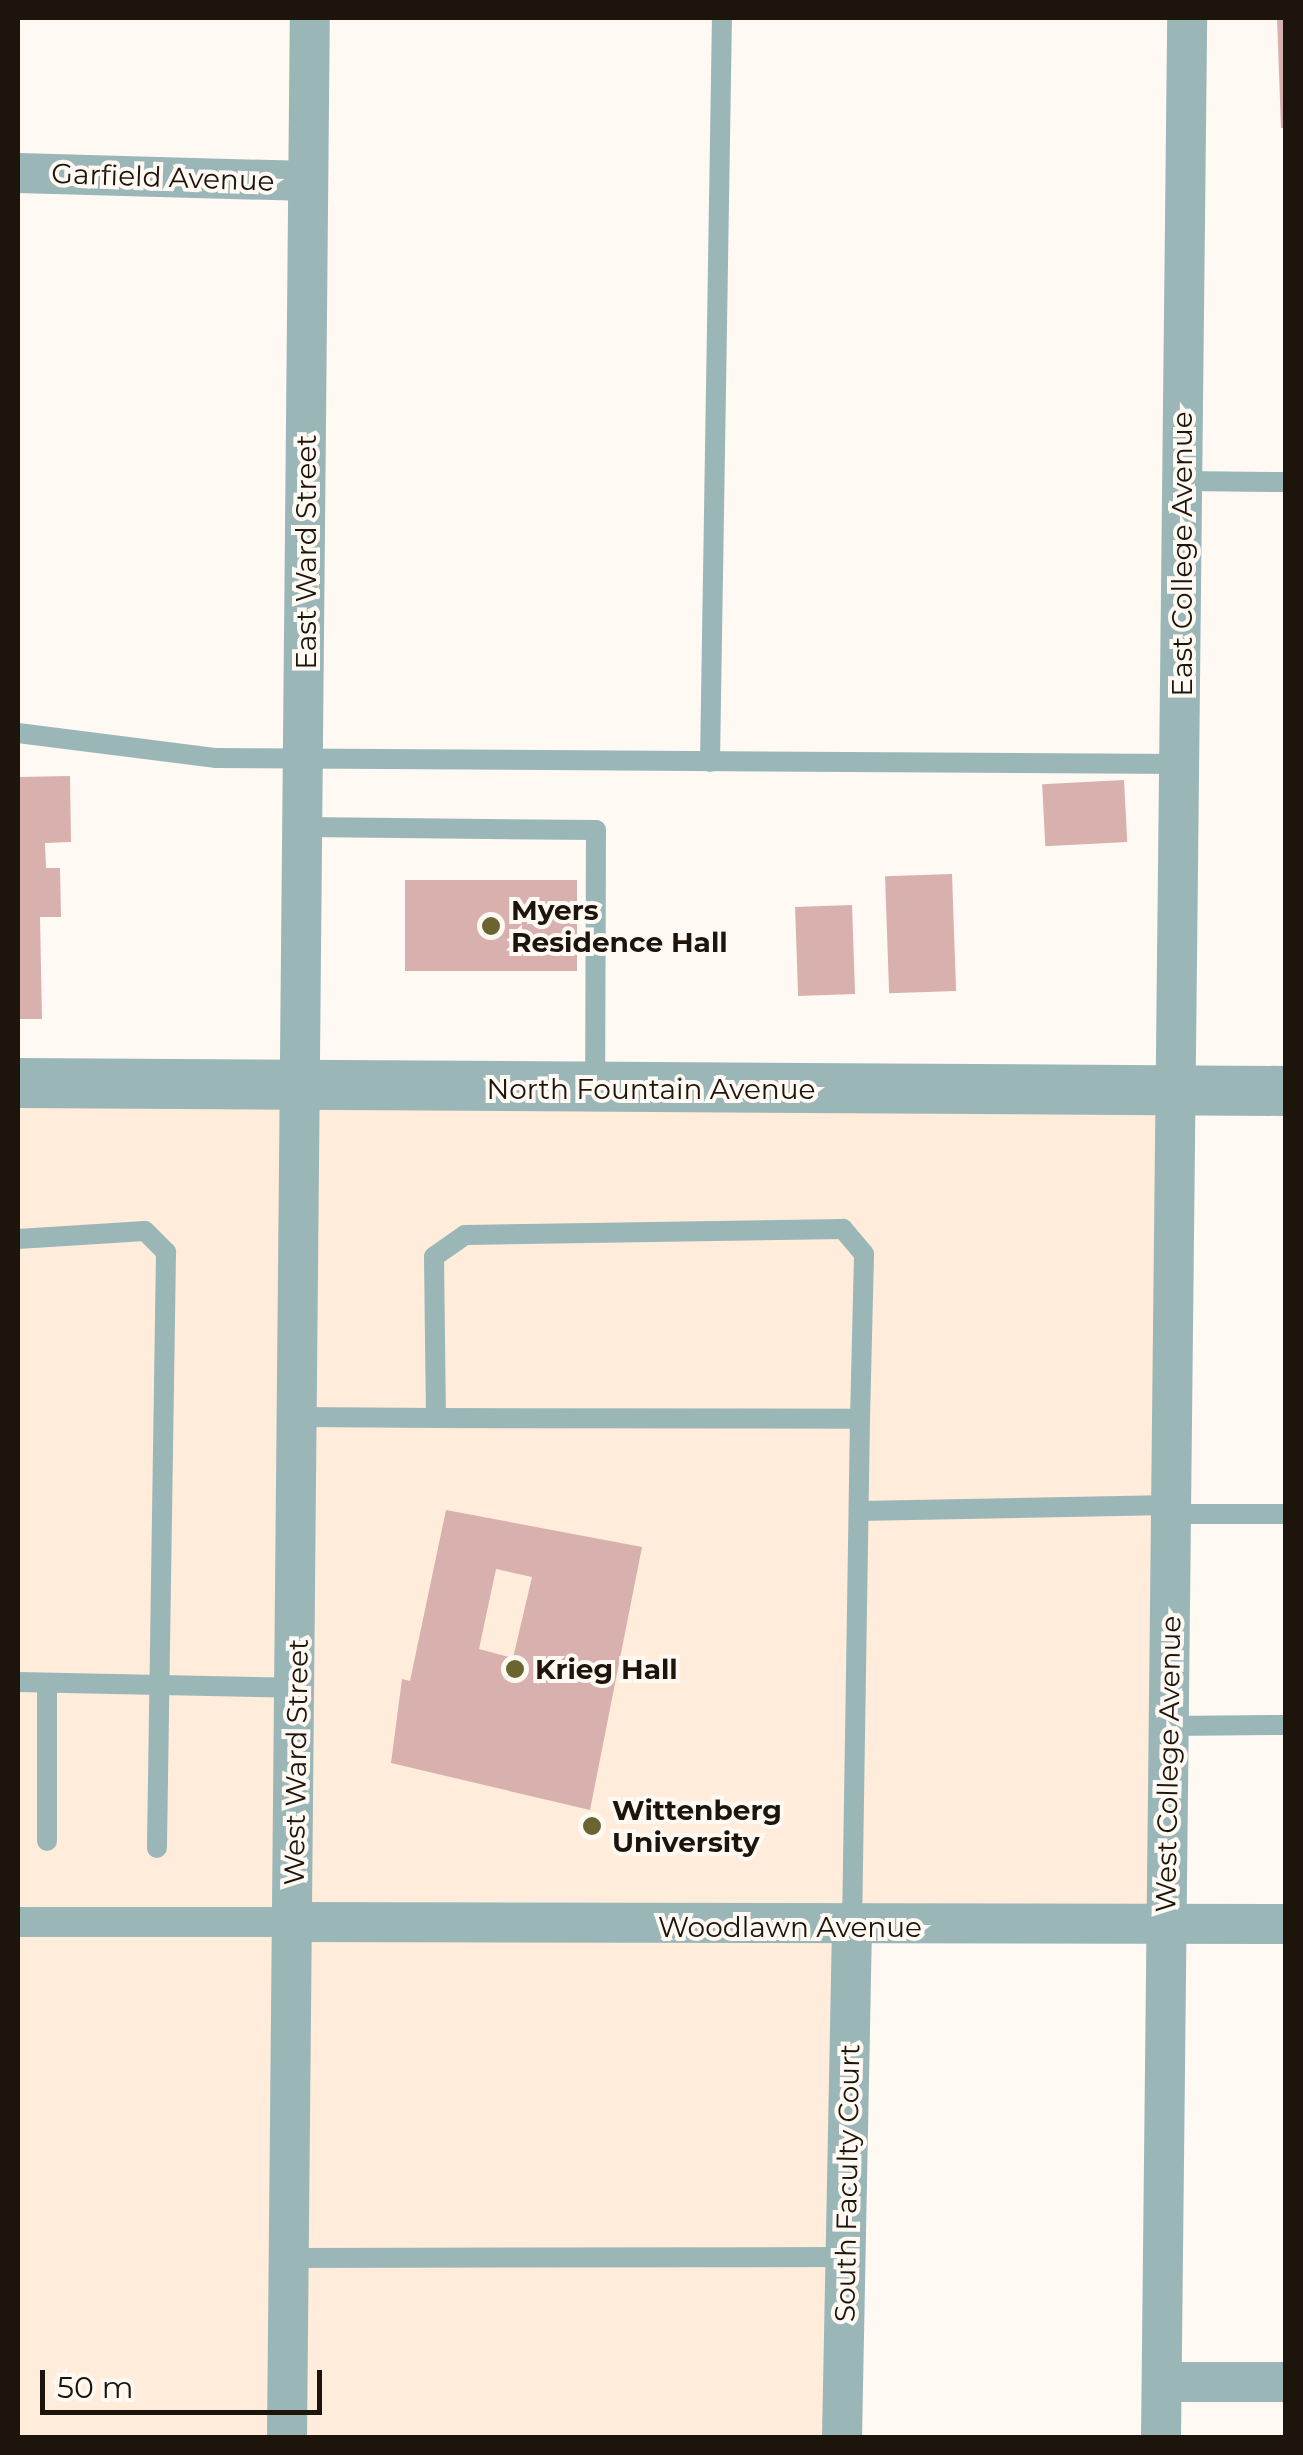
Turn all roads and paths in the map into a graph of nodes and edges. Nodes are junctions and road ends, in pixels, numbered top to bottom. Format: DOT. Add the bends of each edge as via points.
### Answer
graph roads {
  1 [pos="310,18"];
  2 [pos="722,18"];
  3 [pos="1187,18"];
  4 [pos="18,173"];
  5 [pos="308,182"];
  6 [pos="1183,481"];
  7 [pos="1286,482"];
  8 [pos="18,733"];
  9 [pos="305,760"];
  10 [pos="710,762"];
  11 [pos="1181,764"];
  12 [pos="305,826"];
  13 [pos="18,1083"];
  14 [pos="304,1086"];
  15 [pos="595,1089"];
  16 [pos="1177,1091"];
  17 [pos="1286,1091"];
  18 [pos="18,1239"];
  19 [pos="300,1417"];
  20 [pos="436,1418"];
  21 [pos="860,1419"];
  22 [pos="1171,1509"];
  23 [pos="858,1511"];
  24 [pos="1286,1514"];
  25 [pos="18,1682"];
  26 [pos="47,1683"];
  27 [pos="161,1687"];
  28 [pos="297,1688"];
  29 [pos="1168,1726"];
  30 [pos="1286,1726"];
  31 [pos="47,1840"];
  32 [pos="157,1848"];
  33 [pos="18,1922"];
  34 [pos="294,1922"];
  35 [pos="1286,1924"];
  36 [pos="1166,1926"];
  37 [pos="852,1928"];
  38 [pos="844,2257"];
  39 [pos="291,2258"];
  40 [pos="1162,2382"];
  41 [pos="1286,2382"];
  42 [pos="286,2438"];
  43 [pos="842,2438"];
  44 [pos="1161,2438"];
  1 -- 5 [label="street, East Ward Street"];
  2 -- 10 [label="lane"];
  3 -- 6 [label="street, East College Avenue"];
  4 -- 5 [label="street, Garfield Avenue"];
  5 -- 9 [label="street, East Ward Street"];
  6 -- 7 [label="lane"];
  6 -- 11 [label="street, East College Avenue"];
  8 -- 9 [label="lane" via="216,758"];
  9 -- 10 [label="lane"];
  9 -- 12 [label="street, East Ward Street"];
  10 -- 11 [label="lane"];
  11 -- 16 [label="street, East College Avenue"];
  12 -- 14 [label="street, East Ward Street"];
  12 -- 15 [label="lane" via="596,830"];
  13 -- 14 [label="street, North Fountain Avenue"];
  14 -- 15 [label="street, North Fountain Avenue"];
  14 -- 19 [label="street, West Ward Street"];
  15 -- 16 [label="street, North Fountain Avenue"];
  16 -- 17 [label="street, North Fountain Avenue"];
  16 -- 22 [label="street, West College Avenue"];
  18 -- 27 [label="lane" via="145,1232 166,1252"];
  19 -- 20 [label="lane"];
  19 -- 28 [label="street, West Ward Street"];
  20 -- 21 [label="lane"];
  20 -- 21 [label="lane" via="434,1257 466,1235 843,1229 864,1254"];
  21 -- 23 [label="lane"];
  22 -- 23 [label="lane"];
  22 -- 24 [label="lane"];
  22 -- 29 [label="street, West College Avenue"];
  23 -- 37 [label="lane"];
  25 -- 26 [label="lane"];
  26 -- 27 [label="lane"];
  26 -- 31 [label="lane"];
  27 -- 28 [label="lane"];
  27 -- 32 [label="lane"];
  28 -- 34 [label="street, West Ward Street"];
  29 -- 30 [label="lane"];
  29 -- 36 [label="street, West College Avenue"];
  33 -- 34 [label="street"];
  34 -- 37 [label="street, Woodlawn Avenue"];
  34 -- 39 [label="street, West Ward Street"];
  35 -- 36 [label="street, Woodlawn Avenue"];
  36 -- 37 [label="street, Woodlawn Avenue"];
  36 -- 40 [label="street, West College Avenue"];
  37 -- 38 [label="street, South Faculty Court"];
  38 -- 39 [label="lane"];
  38 -- 43 [label="street, South Faculty Court"];
  39 -- 42 [label="street, West Ward Street"];
  40 -- 41 [label="street"];
  40 -- 44 [label="street, West College Avenue"];
}
